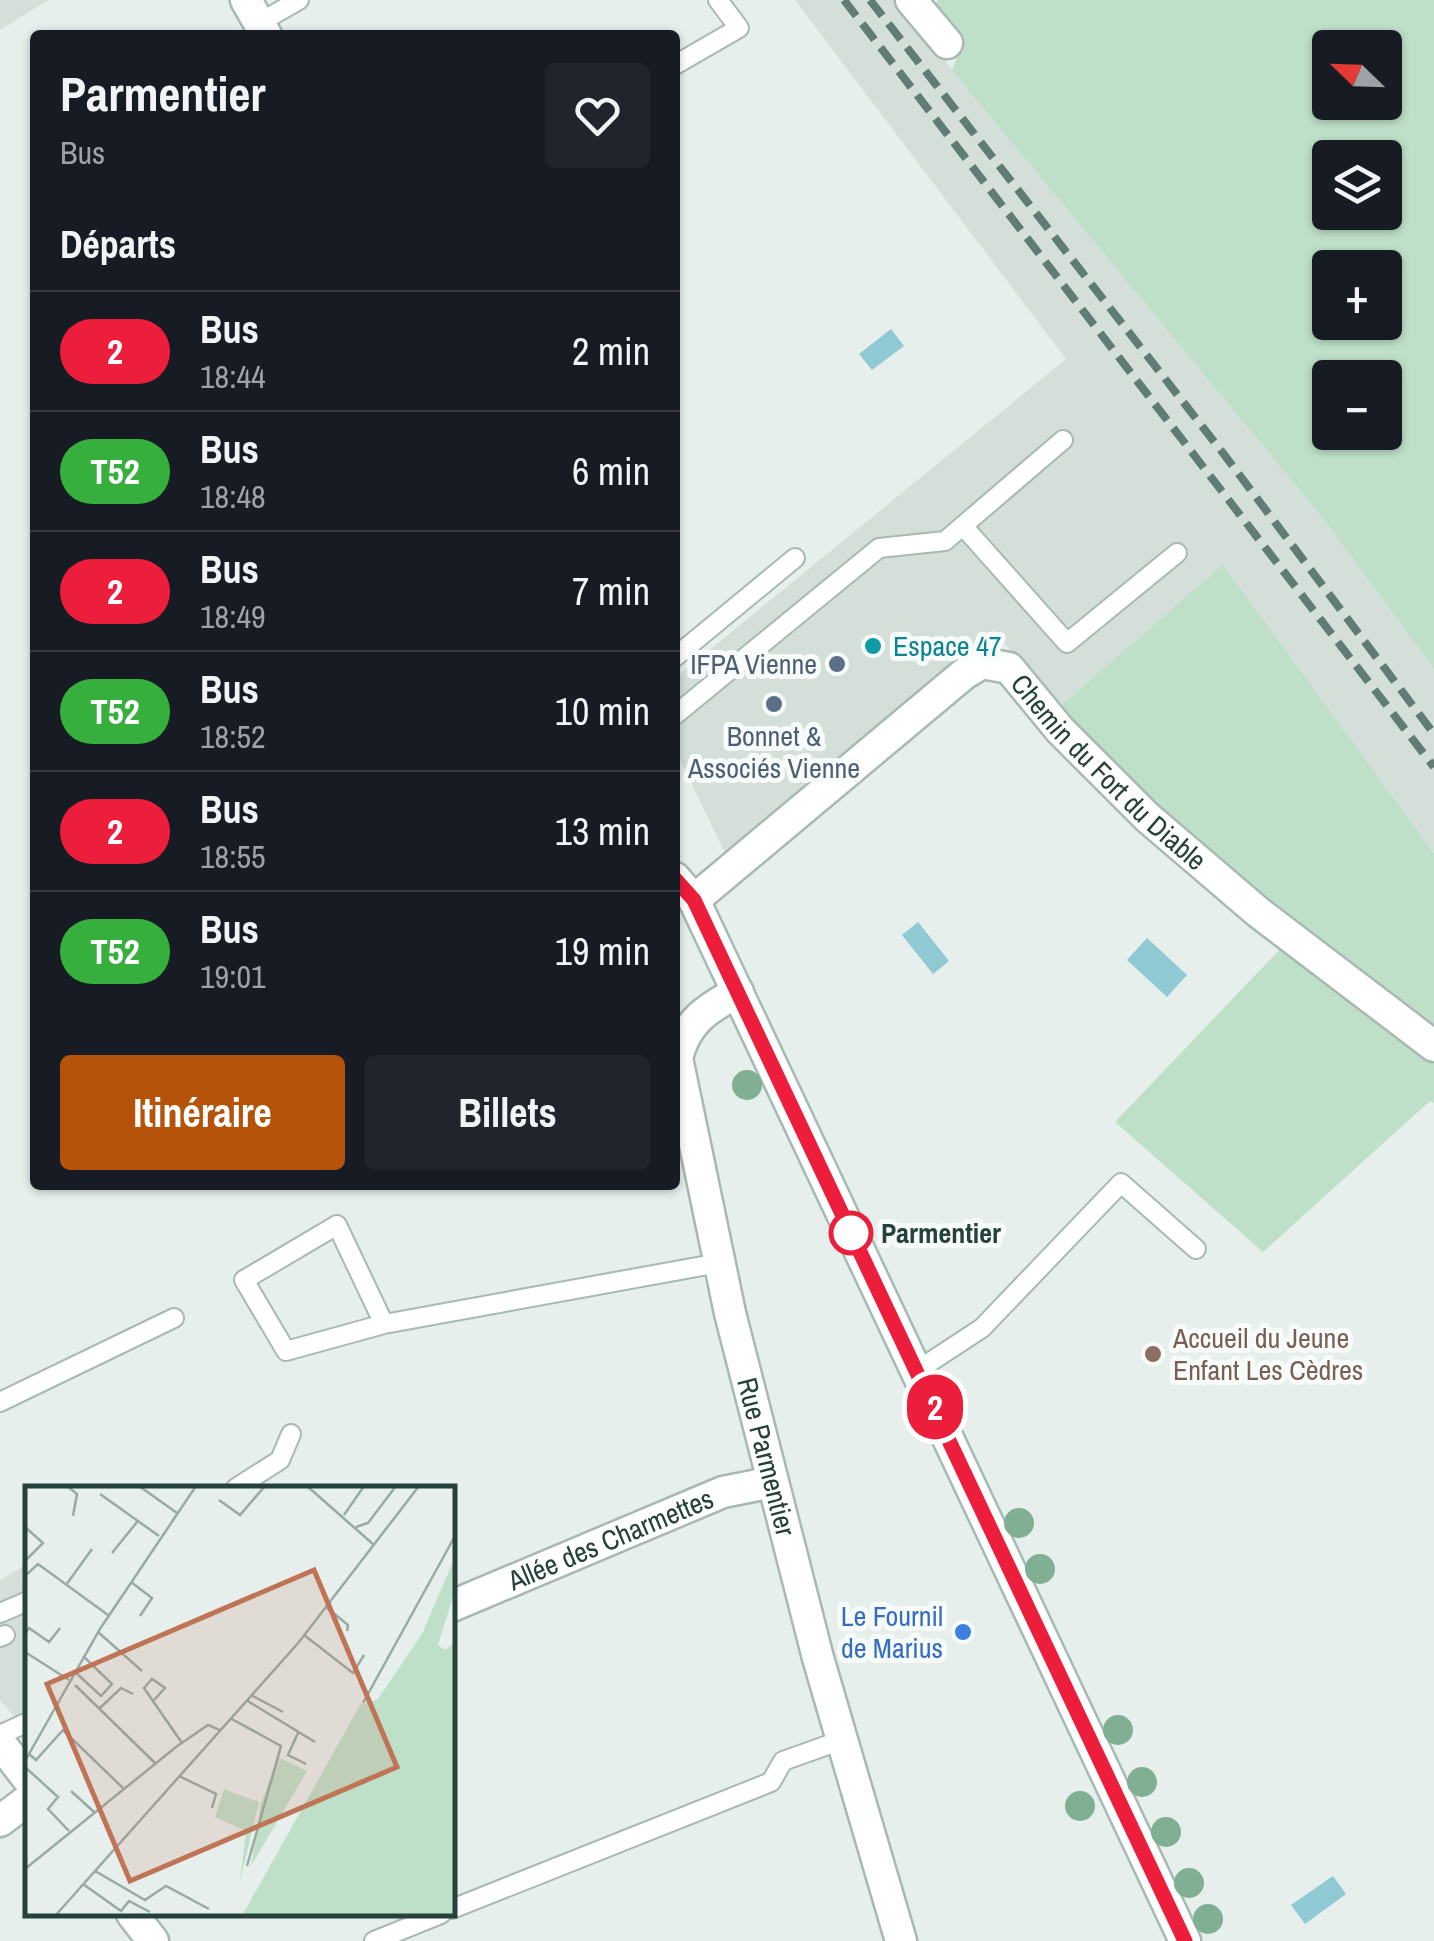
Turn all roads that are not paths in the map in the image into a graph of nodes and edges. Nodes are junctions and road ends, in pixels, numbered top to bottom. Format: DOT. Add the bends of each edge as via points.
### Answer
graph roads {
  1 [pos="299,0"];
  2 [pos="718,0"];
  3 [pos="910,0"];
  4 [pos="257,19"];
  5 [pos="947,43"];
  6 [pos="680,62"];
  7 [pos="1064,440"];
  8 [pos="963,526"];
  9 [pos="1177,553"];
  10 [pos="795,558"];
  11 [pos="680,652"];
  12 [pos="680,711"];
  13 [pos="685,889"];
  14 [pos="738,992"];
  15 [pos="1434,1046"];
  16 [pos="680,1049"];
  17 [pos="680,1073"];
  18 [pos="1196,1248"];
  19 [pos="719,1262"];
  20 [pos="174,1318"];
  21 [pos="384,1324"];
  22 [pos="918,1370"];
  23 [pos="0,1402"];
  24 [pos="291,1434"];
  25 [pos="774,1482"];
  26 [pos="239,1486"];
  27 [pos="25,1602"];
  28 [pos="455,1605"];
  29 [pos="0,1613"];
  30 [pos="25,1723"];
  31 [pos="0,1735"];
  32 [pos="842,1740"];
  33 [pos="0,1744"];
  34 [pos="25,1774"];
  35 [pos="25,1802"];
  36 [pos="0,1821"];
  37 [pos="455,1907"];
  38 [pos="134,1916"];
  39 [pos="435,1916"];
  40 [pos="154,1941"];
  41 [pos="374,1941"];
  42 [pos="901,1941"];
  43 [pos="1186,1941"];
  1 -- 4 [label="lane"];
  2 -- 6 [label="lane" via="739,28"];
  3 -- 5 [label="street"];
  7 -- 8 [label="lane"];
  8 -- 9 [label="lane" via="1067,643"];
  8 -- 12 [label="lane" via="945,541 879,548"];
  10 -- 11 [label="lane"];
  13 -- 14 [label="street"];
  13 -- 15 [label="street, Chemin du Fort du Diable" via="964,674 995,662 1009,668 1147,817 1258,912"];
  14 -- 16 [label="street, Rue Parmentier" via="703,1011 688,1026"];
  14 -- 22 [label="street"];
  17 -- 19 [label="street, Rue Parmentier"];
  18 -- 22 [label="lane" via="1122,1183 982,1328"];
  19 -- 21 [label="lane"];
  19 -- 25 [label="street, Rue Parmentier"];
  20 -- 23 [label="lane"];
  21 -- 21 [label="lane" via="286,1351 244,1280 337,1224"];
  22 -- 43 [label="street"];
  24 -- 26 [label="lane" via="280,1460"];
  25 -- 28 [label="street, Allée des Charmettes" via="723,1492"];
  25 -- 32 [label="street, Rue Parmentier"];
  27 -- 29 [label="lane"];
  30 -- 31 [label="lane"];
  32 -- 37 [label="lane" via="784,1761 771,1782"];
  32 -- 42 [label="street, Rue Parmentier"];
  33 -- 34 [label="street"];
  35 -- 36 [label="street"];
  38 -- 40 [label="street"];
  39 -- 41 [label="lane"];
}
